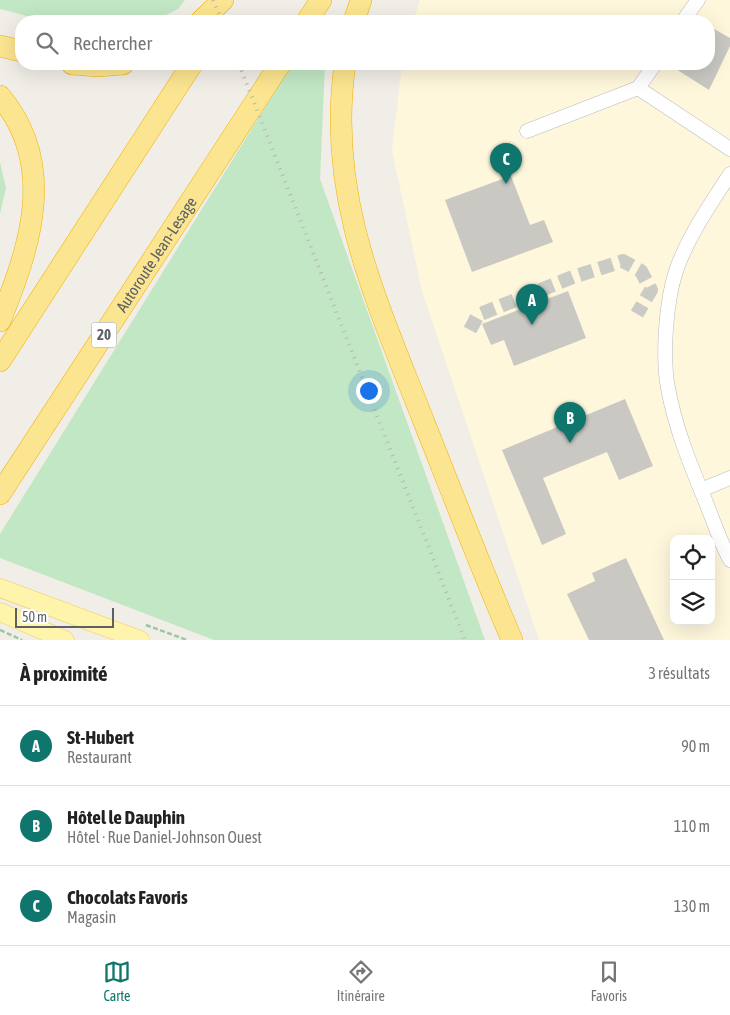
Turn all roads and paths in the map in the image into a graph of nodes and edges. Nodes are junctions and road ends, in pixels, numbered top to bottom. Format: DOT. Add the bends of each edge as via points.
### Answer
graph roads {
  1 [pos="223,0"];
  2 [pos="234,0"];
  3 [pos="321,0"];
  4 [pos="361,0"];
  5 [pos="698,0"];
  6 [pos="207,15"];
  7 [pos="224,15"];
  8 [pos="311,15"];
  9 [pos="356,15"];
  10 [pos="687,15"];
  11 [pos="0,46"];
  12 [pos="15,50"];
  13 [pos="188,70"];
  14 [pos="276,70"];
  15 [pos="344,70"];
  16 [pos="651,70"];
  17 [pos="638,88"];
  18 [pos="0,96"];
  19 [pos="527,131"];
  20 [pos="730,149"];
  21 [pos="730,174"];
  22 [pos="0,321"];
  23 [pos="0,361"];
  24 [pos="730,478"];
  25 [pos="700,490"];
  26 [pos="0,494"];
  27 [pos="730,560"];
  28 [pos="0,588"];
  29 [pos="0,612"];
  30 [pos="0,630"];
  31 [pos="22,640"];
  32 [pos="65,640"];
  33 [pos="140,640"];
  34 [pos="512,640"];
  1 -- 6 [label="highway"];
  2 -- 7 [label="highway"];
  3 -- 8 [label="highway"];
  4 -- 9 [label="highway"];
  5 -- 10 [label="street"];
  11 -- 12 [label="highway"];
  13 -- 23 [label="highway"];
  14 -- 26 [label="highway, Autoroute Jean-Lesage / 20"];
  15 -- 34 [label="highway" via="342,155 360,252 402,367"];
  16 -- 17 [label="street"];
  17 -- 19 [label="street"];
  17 -- 20 [label="street"];
  18 -- 22 [label="highway" via="26,140 35,184 33,216 25,254"];
  21 -- 25 [label="street" via="697,225 676,271 666,328 667,387"];
  24 -- 25 [label="street"];
  25 -- 27 [label="street"];
  28 -- 33 [label="main road"];
  29 -- 32 [label="main road"];
  30 -- 31 [label="path"];
}
